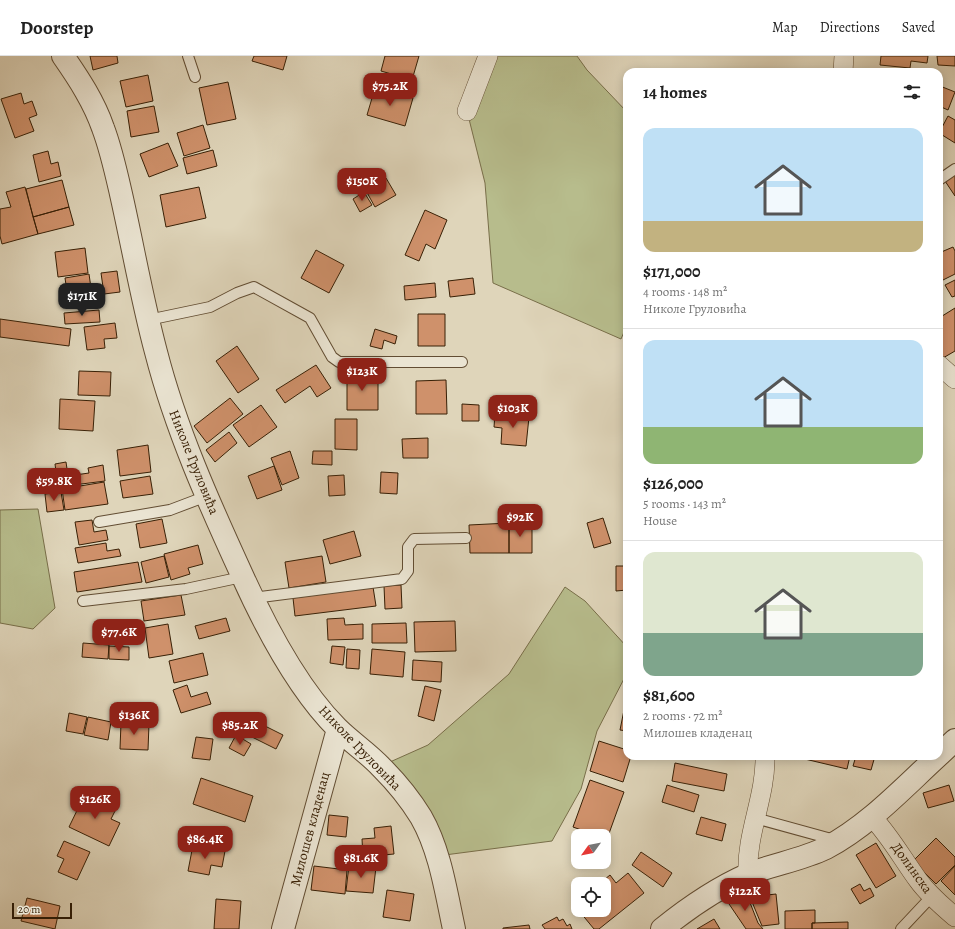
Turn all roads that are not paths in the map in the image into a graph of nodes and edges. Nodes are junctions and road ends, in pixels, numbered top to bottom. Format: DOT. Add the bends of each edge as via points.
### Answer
graph roads {
  1 [pos="63,56"];
  2 [pos="188,56"];
  3 [pos="488,56"];
  4 [pos="844,56"];
  5 [pos="843,68"];
  6 [pos="195,77"];
  7 [pos="467,111"];
  8 [pos="955,168"];
  9 [pos="943,177"];
  10 [pos="148,320"];
  11 [pos="462,362"];
  12 [pos="943,369"];
  13 [pos="955,379"];
  14 [pos="207,496"];
  15 [pos="99,522"];
  16 [pos="466,538"];
  17 [pos="242,576"];
  18 [pos="253,598"];
  19 [pos="83,600"];
  20 [pos="338,729"];
  21 [pos="955,740"];
  22 [pos="943,751"];
  23 [pos="764,760"];
  24 [pos="933,760"];
  25 [pos="872,817"];
  26 [pos="755,818"];
  27 [pos="837,841"];
  28 [pos="748,874"];
  29 [pos="932,896"];
  30 [pos="955,917"];
  31 [pos="283,929"];
  32 [pos="454,929"];
  33 [pos="662,929"];
  34 [pos="901,929"];
  1 -- 10 [label="street, Николе Груловића" via="86,90 103,128 127,219"];
  2 -- 6 [label="lane"];
  3 -- 7 [label="street"];
  4 -- 5 [label="street"];
  8 -- 9 [label="lane"];
  10 -- 11 [label="lane" via="210,307 254,287 310,318 332,357 339,362"];
  10 -- 14 [label="street, Николе Груловића" via="171,405"];
  12 -- 13 [label="street"];
  14 -- 15 [label="lane" via="170,510"];
  14 -- 17 [label="street, Николе Груловића"];
  16 -- 18 [label="lane" via="414,539 408,547 408,571 402,579"];
  17 -- 18 [label="street, Николе Груловића"];
  17 -- 19 [label="lane" via="186,589"];
  18 -- 20 [label="street, Николе Груловића" via="291,667 323,713"];
  20 -- 31 [label="street, Милошев кладенац"];
  20 -- 32 [label="street, Николе Груловића" via="381,766 421,818 437,856"];
  21 -- 22 [label="street"];
  23 -- 26 [label="street" via="762,787"];
  24 -- 25 [label="street"];
  25 -- 27 [label="street"];
  25 -- 29 [label="street, Долинска" via="888,834 918,880"];
  26 -- 27 [label="lane"];
  26 -- 28 [label="street"];
  27 -- 28 [label="street" via="806,856"];
  28 -- 33 [label="street" via="712,894"];
  29 -- 30 [label="street, Долинска"];
  29 -- 34 [label="lane"];
}
